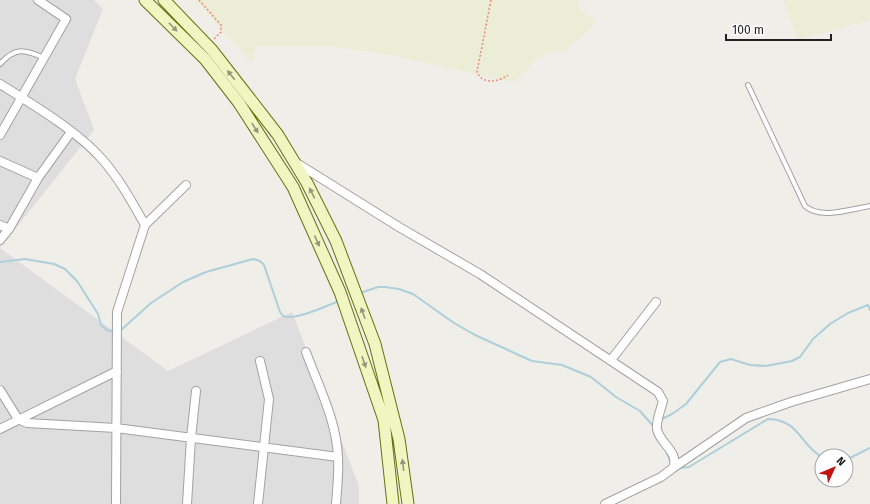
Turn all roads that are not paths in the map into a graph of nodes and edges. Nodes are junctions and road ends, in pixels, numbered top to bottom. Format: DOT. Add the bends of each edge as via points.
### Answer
graph roads {
  1 [pos="38,0"];
  2 [pos="145,0"];
  3 [pos="164,0"];
  4 [pos="44,58"];
  5 [pos="0,64"];
  6 [pos="0,84"];
  7 [pos="748,85"];
  8 [pos="21,97"];
  9 [pos="71,132"];
  10 [pos="0,135"];
  11 [pos="0,161"];
  12 [pos="294,161"];
  13 [pos="38,178"];
  14 [pos="186,185"];
  15 [pos="870,206"];
  16 [pos="0,225"];
  17 [pos="144,225"];
  18 [pos="9,229"];
  19 [pos="0,240"];
  20 [pos="656,302"];
  21 [pos="306,352"];
  22 [pos="611,360"];
  23 [pos="260,361"];
  24 [pos="117,371"];
  25 [pos="870,379"];
  26 [pos="0,390"];
  27 [pos="196,391"];
  28 [pos="18,419"];
  29 [pos="116,428"];
  30 [pos="0,429"];
  31 [pos="191,438"];
  32 [pos="264,448"];
  33 [pos="338,457"];
  34 [pos="673,468"];
  35 [pos="116,504"];
  36 [pos="187,504"];
  37 [pos="258,504"];
  38 [pos="336,504"];
  39 [pos="393,504"];
  40 [pos="408,504"];
  41 [pos="605,504"];
  1 -- 4 [label="street" via="66,19"];
  2 -- 39 [label="main road, one-way" via="205,59 239,103 294,187 340,292 384,420"];
  12 -- 3 [label="main road, one-way" via="278,135 208,46"];
  4 -- 5 [label="lane" via="22,51 10,54"];
  4 -- 8 [label="street"];
  6 -- 8 [label="street"];
  7 -- 15 [label="lane" via="805,206 813,212 822,214"];
  8 -- 9 [label="street"];
  8 -- 10 [label="street"];
  9 -- 13 [label="street"];
  9 -- 17 [label="street" via="100,158 126,192"];
  11 -- 13 [label="street"];
  12 -- 22 [label="street" via="480,274"];
  40 -- 12 [label="main road, one-way" via="399,439 375,344 336,241"];
  13 -- 18 [label="street"];
  14 -- 17 [label="street"];
  16 -- 18 [label="street"];
  17 -- 24 [label="street" via="117,312"];
  18 -- 19 [label="street"];
  20 -- 22 [label="street"];
  21 -- 33 [label="street" via="331,418"];
  22 -- 34 [label="street" via="661,396 663,401 657,427 674,456"];
  23 -- 32 [label="street" via="269,399"];
  24 -- 28 [label="street"];
  24 -- 29 [label="street"];
  25 -- 34 [label="street" via="746,418"];
  26 -- 28 [label="street"];
  27 -- 31 [label="street"];
  28 -- 29 [label="street" via="27,423"];
  28 -- 30 [label="street"];
  29 -- 31 [label="street"];
  29 -- 35 [label="street"];
  31 -- 32 [label="street"];
  31 -- 36 [label="street"];
  32 -- 33 [label="street"];
  32 -- 37 [label="street"];
  33 -- 38 [label="street"];
  34 -- 41 [label="street" via="661,477"];
}
